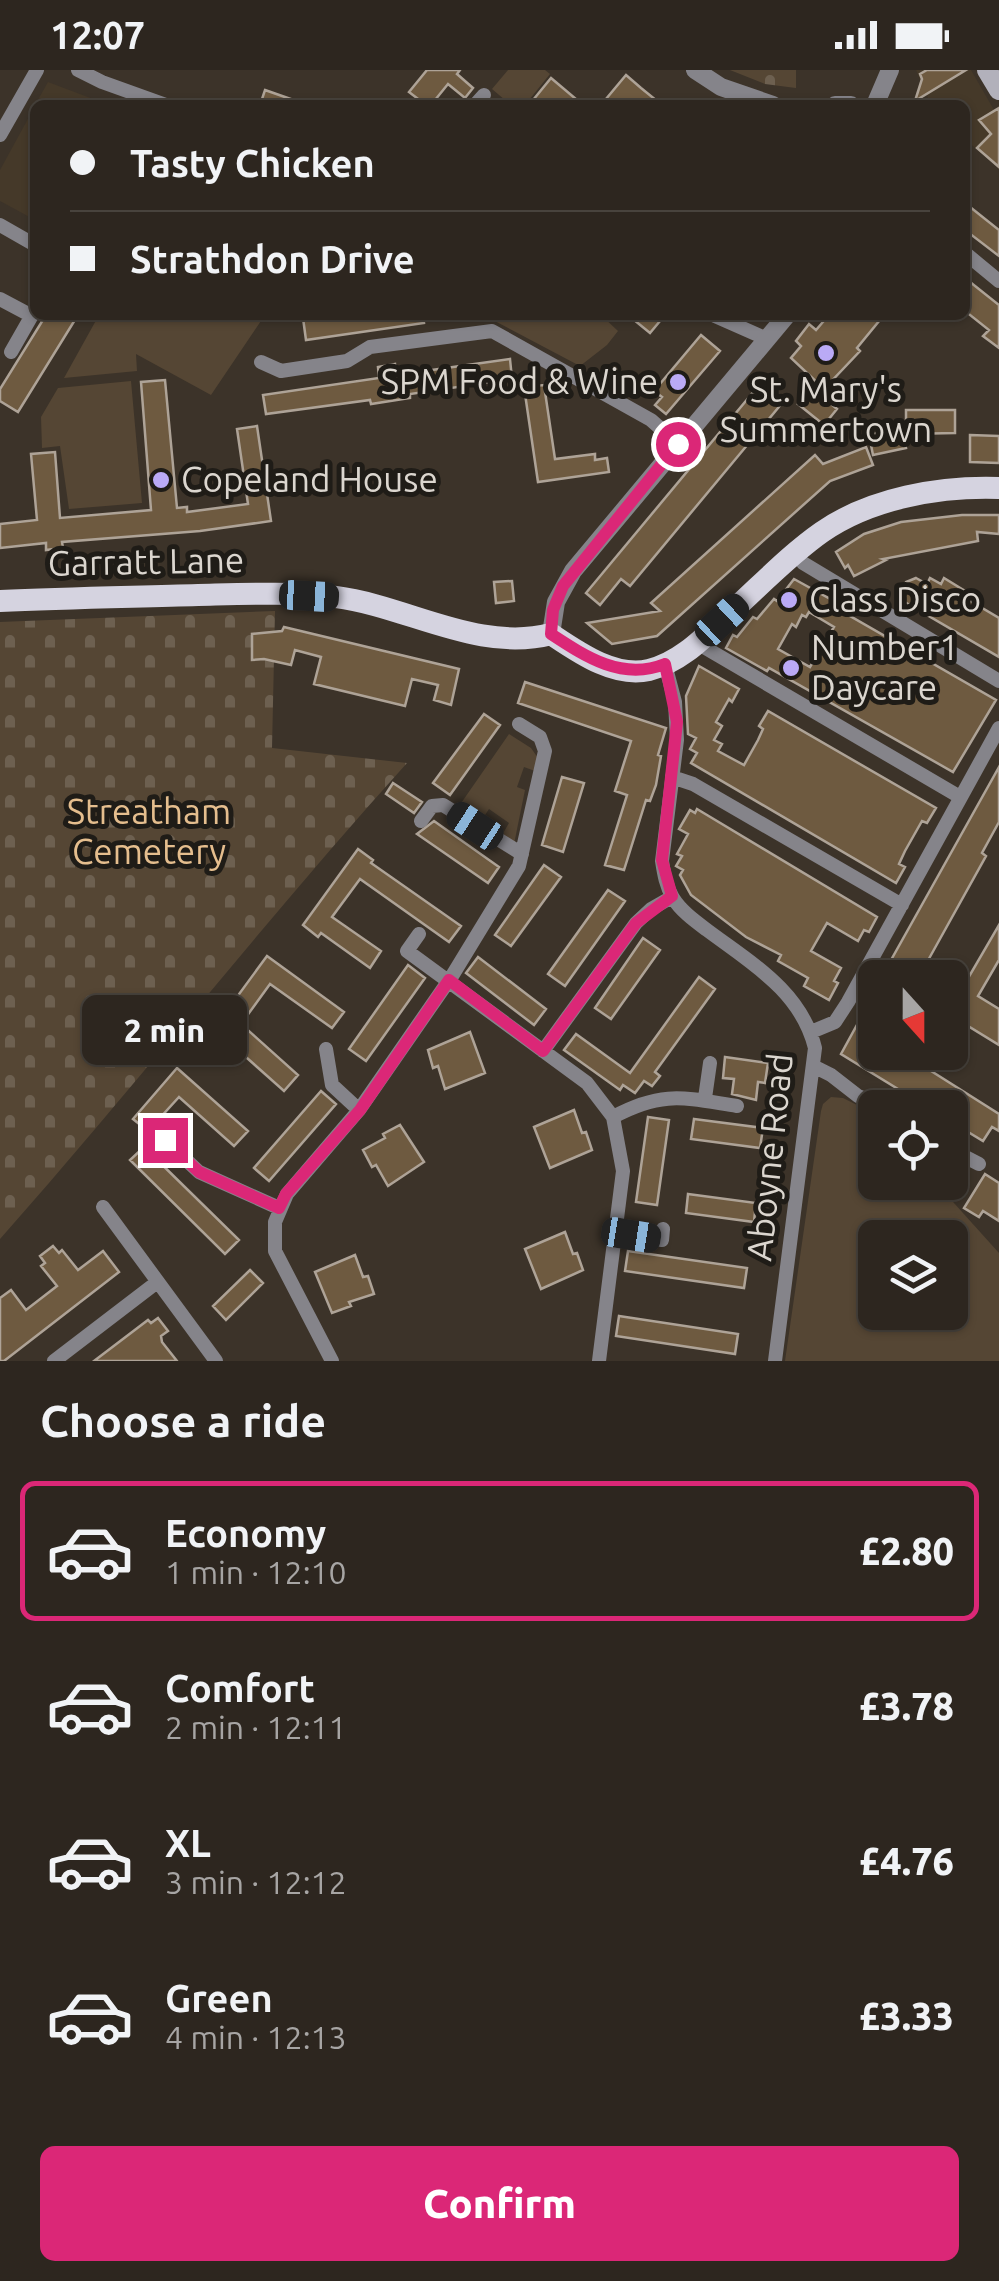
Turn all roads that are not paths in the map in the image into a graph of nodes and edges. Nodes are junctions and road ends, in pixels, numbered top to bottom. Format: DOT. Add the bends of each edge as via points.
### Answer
graph roads {
  1 [pos="37,70"];
  2 [pos="78,70"];
  3 [pos="695,70"];
  4 [pos="890,70"];
  5 [pos="988,70"];
  6 [pos="999,90"];
  7 [pos="152,100"];
  8 [pos="759,100"];
  9 [pos="876,100"];
  10 [pos="6,108"];
  11 [pos="0,136"];
  12 [pos="0,225"];
  13 [pos="30,242"];
  14 [pos="970,257"];
  15 [pos="999,281"];
  16 [pos="0,299"];
  17 [pos="30,312"];
  18 [pos="30,318"];
  19 [pos="724,320"];
  20 [pos="783,320"];
  21 [pos="767,339"];
  22 [pos="10,352"];
  23 [pos="261,362"];
  24 [pos="678,444"];
  25 [pos="999,488"];
  26 [pos="795,554"];
  27 [pos="0,601"];
  28 [pos="551,634"];
  29 [pos="698,643"];
  30 [pos="665,664"];
  31 [pos="999,681"];
  32 [pos="519,724"];
  33 [pos="999,728"];
  34 [pos="672,777"];
  35 [pos="960,797"];
  36 [pos="421,821"];
  37 [pos="522,854"];
  38 [pos="672,896"];
  39 [pos="902,905"];
  40 [pos="419,934"];
  41 [pos="449,980"];
  42 [pos="812,1032"];
  43 [pos="326,1049"];
  44 [pos="543,1051"];
  45 [pos="710,1062"];
  46 [pos="815,1067"];
  47 [pos="858,1096"];
  48 [pos="705,1098"];
  49 [pos="737,1106"];
  50 [pos="360,1110"];
  51 [pos="613,1117"];
  52 [pos="165,1140"];
  53 [pos="968,1159"];
  54 [pos="978,1164"];
  55 [pos="103,1206"];
  56 [pos="279,1208"];
  57 [pos="663,1229"];
  58 [pos="617,1233"];
  59 [pos="156,1283"];
  60 [pos="54,1361"];
  61 [pos="216,1361"];
  62 [pos="332,1361"];
  63 [pos="599,1361"];
  64 [pos="775,1361"];
  1 -- 10 [label="street"];
  2 -- 7 [label="street"];
  3 -- 8 [label="street"];
  4 -- 9 [label="street"];
  5 -- 6 [label="main road"];
  10 -- 11 [label="street"];
  12 -- 13 [label="street"];
  14 -- 15 [label="street"];
  16 -- 17 [label="street"];
  18 -- 22 [label="street"];
  19 -- 21 [label="street"];
  20 -- 21 [label="street"];
  21 -- 24 [label="street"];
  23 -- 24 [label="street" via="281,371 347,361 370,347 492,332 651,420"];
  24 -- 28 [label="street" via="563,586"];
  25 -- 26 [label="main road" via="951,490 862,510"];
  26 -- 29 [label="main road"];
  26 -- 31 [label="street"];
  27 -- 28 [label="main road, Garratt Lane" via="284,594 377,604 508,639"];
  28 -- 30 [label="main road" via="620,670"];
  29 -- 30 [label="main road"];
  29 -- 35 [label="street"];
  30 -- 34 [label="street" via="677,722"];
  32 -- 37 [label="street" via="545,750"];
  33 -- 35 [label="street"];
  34 -- 38 [label="street" via="662,860"];
  34 -- 39 [label="street"];
  35 -- 39 [label="street"];
  36 -- 37 [label="street" via="432,806 443,806"];
  37 -- 41 [label="street"];
  38 -- 42 [label="street, Aboyne Road" via="780,987"];
  38 -- 44 [label="street" via="636,923"];
  39 -- 42 [label="street" via="835,1022"];
  40 -- 41 [label="street" via="407,950"];
  41 -- 44 [label="street"];
  41 -- 50 [label="street"];
  42 -- 46 [label="street, Aboyne Road"];
  43 -- 50 [label="street" via="332,1085"];
  44 -- 51 [label="street" via="587,1084"];
  45 -- 48 [label="street"];
  46 -- 47 [label="street"];
  46 -- 64 [label="street, Aboyne Road"];
  48 -- 49 [label="street"];
  48 -- 51 [label="street" via="658,1099"];
  50 -- 56 [label="street"];
  51 -- 58 [label="street" via="624,1171"];
  52 -- 56 [label="street" via="199,1172"];
  53 -- 54 [label="street"];
  55 -- 59 [label="street"];
  56 -- 62 [label="street" via="276,1252"];
  57 -- 58 [label="street" via="662,1240"];
  58 -- 63 [label="street"];
  59 -- 60 [label="street"];
  59 -- 61 [label="street"];
}
